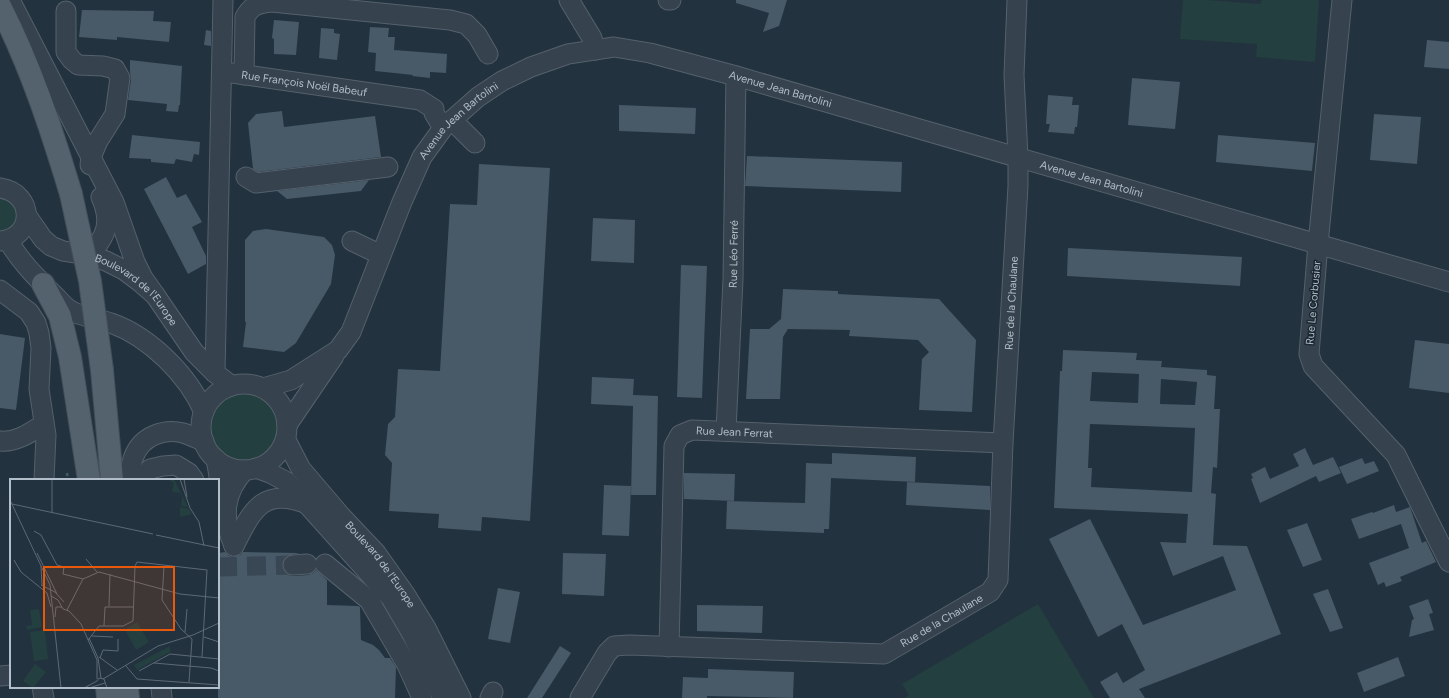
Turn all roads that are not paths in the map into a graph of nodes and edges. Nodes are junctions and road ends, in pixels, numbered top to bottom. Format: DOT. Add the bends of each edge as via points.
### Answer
graph roads {
  1 [pos="10,0"];
  2 [pos="223,0"];
  3 [pos="568,0"];
  4 [pos="668,0"];
  5 [pos="671,0"];
  6 [pos="1017,0"];
  7 [pos="1342,0"];
  8 [pos="0,6"];
  9 [pos="66,11"];
  10 [pos="0,24"];
  11 [pos="595,50"];
  12 [pos="488,54"];
  13 [pos="221,72"];
  14 [pos="244,75"];
  15 [pos="736,76"];
  16 [pos="448,124"];
  17 [pos="475,144"];
  18 [pos="92,157"];
  19 [pos="1018,157"];
  20 [pos="388,167"];
  21 [pos="246,177"];
  22 [pos="0,188"];
  23 [pos="67,195"];
  24 [pos="27,216"];
  25 [pos="4,240"];
  26 [pos="352,241"];
  27 [pos="1318,244"];
  28 [pos="89,255"];
  29 [pos="381,255"];
  30 [pos="1449,282"];
  31 [pos="42,284"];
  32 [pos="0,290"];
  33 [pos="155,295"];
  34 [pos="338,350"];
  35 [pos="98,370"];
  36 [pos="216,373"];
  37 [pos="232,386"];
  38 [pos="263,388"];
  39 [pos="204,412"];
  40 [pos="44,424"];
  41 [pos="726,431"];
  42 [pos="287,433"];
  43 [pos="0,441"];
  44 [pos="204,442"];
  45 [pos="1003,443"];
  46 [pos="216,459"];
  47 [pos="251,469"];
  48 [pos="44,479"];
  49 [pos="89,479"];
  50 [pos="103,479"];
  51 [pos="112,479"];
  52 [pos="129,479"];
  53 [pos="143,479"];
  54 [pos="193,479"];
  55 [pos="219,479"];
  56 [pos="308,505"];
  57 [pos="228,540"];
  58 [pos="1449,562"];
  59 [pos="308,564"];
  60 [pos="669,647"];
  61 [pos="10,675"];
  62 [pos="0,676"];
  63 [pos="42,688"];
  64 [pos="107,688"];
  65 [pos="115,688"];
  66 [pos="127,688"];
  67 [pos="161,688"];
  68 [pos="44,698"];
  69 [pos="108,698"];
  70 [pos="116,698"];
  71 [pos="128,698"];
  72 [pos="162,698"];
  73 [pos="422,698"];
  74 [pos="443,698"];
  75 [pos="461,698"];
  76 [pos="580,698"];
  1 -- 18 [label="street"];
  2 -- 13 [label="street"];
  3 -- 11 [label="street" via="592,38"];
  4 -- 5 [label="street"];
  6 -- 19 [label="street, Rue de la Chaulane" via="1014,75"];
  7 -- 27 [label="street, Rue Le Corbusier"];
  8 -- 23 [label="main road" via="14,33 44,108"];
  9 -- 18 [label="street" via="66,52 72,60 78,65 115,69 120,78 115,114 98,141"];
  10 -- 23 [label="main road" via="24,79"];
  11 -- 15 [label="street, Avenue Jean Bartolini" via="614,48 650,53"];
  11 -- 16 [label="street, Avenue Jean Bartolini" via="568,54 502,81 478,97"];
  12 -- 14 [label="street" via="477,35 466,24 450,20 272,2 249,9 245,17"];
  13 -- 14 [label="street, Rue François Noël Babeuf"];
  13 -- 36 [label="street"];
  14 -- 16 [label="street, Rue François Noël Babeuf" via="420,100 434,109 434,113"];
  15 -- 19 [label="street, Avenue Jean Bartolini"];
  15 -- 41 [label="street, Rue Léo Ferré" via="733,273"];
  16 -- 17 [label="street, Rue François Noël Babeuf"];
  16 -- 29 [label="street, Avenue Jean Bartolini" via="422,157"];
  18 -- 28 [label="street" via="91,174 108,217 104,233"];
  18 -- 33 [label="street" via="114,202 135,262"];
  19 -- 27 [label="street, Avenue Jean Bartolini"];
  19 -- 45 [label="street, Rue de la Chaulane"];
  20 -- 21 [label="street" via="256,183"];
  22 -- 24 [label="street, Boulevard de l'Europe" via="9,189 19,197 26,208"];
  23 -- 35 [label="main road"];
  24 -- 25 [label="street" via="21,231"];
  24 -- 28 [label="street, Boulevard de l'Europe" via="51,246"];
  25 -- 31 [label="street"];
  26 -- 29 [label="street"];
  27 -- 30 [label="street, Avenue Jean Bartolini"];
  27 -- 58 [label="street, Rue Le Corbusier" via="1309,354 1313,366 1396,455"];
  28 -- 33 [label="street, Boulevard de l'Europe" via="124,270"];
  29 -- 34 [label="street, Avenue Jean Bartolini" via="351,332"];
  31 -- 39 [label="street" via="69,309 126,329 165,358 191,388"];
  31 -- 49 [label="main road" via="60,316 70,357"];
  32 -- 40 [label="street" via="30,312 36,323 41,348 39,389"];
  33 -- 36 [label="street, Boulevard de l'Europe" via="194,352"];
  34 -- 38 [label="street, Avenue Jean Bartolini" via="291,380"];
  34 -- 42 [label="street"];
  35 -- 50 [label="main road"];
  35 -- 51 [label="main road"];
  36 -- 37 [label="street, Boulevard de l'Europe"];
  37 -- 38 [label="street" via="243,384"];
  37 -- 39 [label="street" via="215,396"];
  38 -- 42 [label="street" via="273,394 280,403 285,414"];
  39 -- 44 [label="street"];
  40 -- 43 [label="street" via="7,442"];
  40 -- 48 [label="street"];
  41 -- 45 [label="street, Rue Jean Ferrat"];
  41 -- 60 [label="street, Rue Jean Ferrat" via="692,430 680,435 674,446"];
  42 -- 47 [label="street" via="281,450 274,458"];
  42 -- 75 [label="street, Boulevard de l'Europe" via="301,469 376,553 405,594 426,628"];
  44 -- 46 [label="street"];
  44 -- 52 [label="street" via="173,431 149,437 134,456"];
  45 -- 60 [label="street, Rue de la Chaulane" via="998,580 990,592 884,654"];
  46 -- 47 [label="street" via="234,469"];
  46 -- 55 [label="street"];
  47 -- 56 [label="street, Boulevard de l'Europe" via="287,482"];
  47 -- 57 [label="street" via="237,479 231,488 226,512"];
  53 -- 54 [label="street" via="150,469 176,465"];
  56 -- 57 [label="street" via="280,497 266,502 255,509"];
  56 -- 74 [label="street, Boulevard de l'Europe" via="390,598 412,634"];
  59 -- 73 [label="street" via="369,600 407,665"];
  60 -- 76 [label="street, Rue de la Chaulane" via="614,646 607,653"];
  61 -- 62 [label="street"];
  63 -- 68 [label="street"];
  64 -- 69 [label="main road"];
  65 -- 70 [label="main road"];
  66 -- 71 [label="main road"];
  67 -- 72 [label="street"];
}
